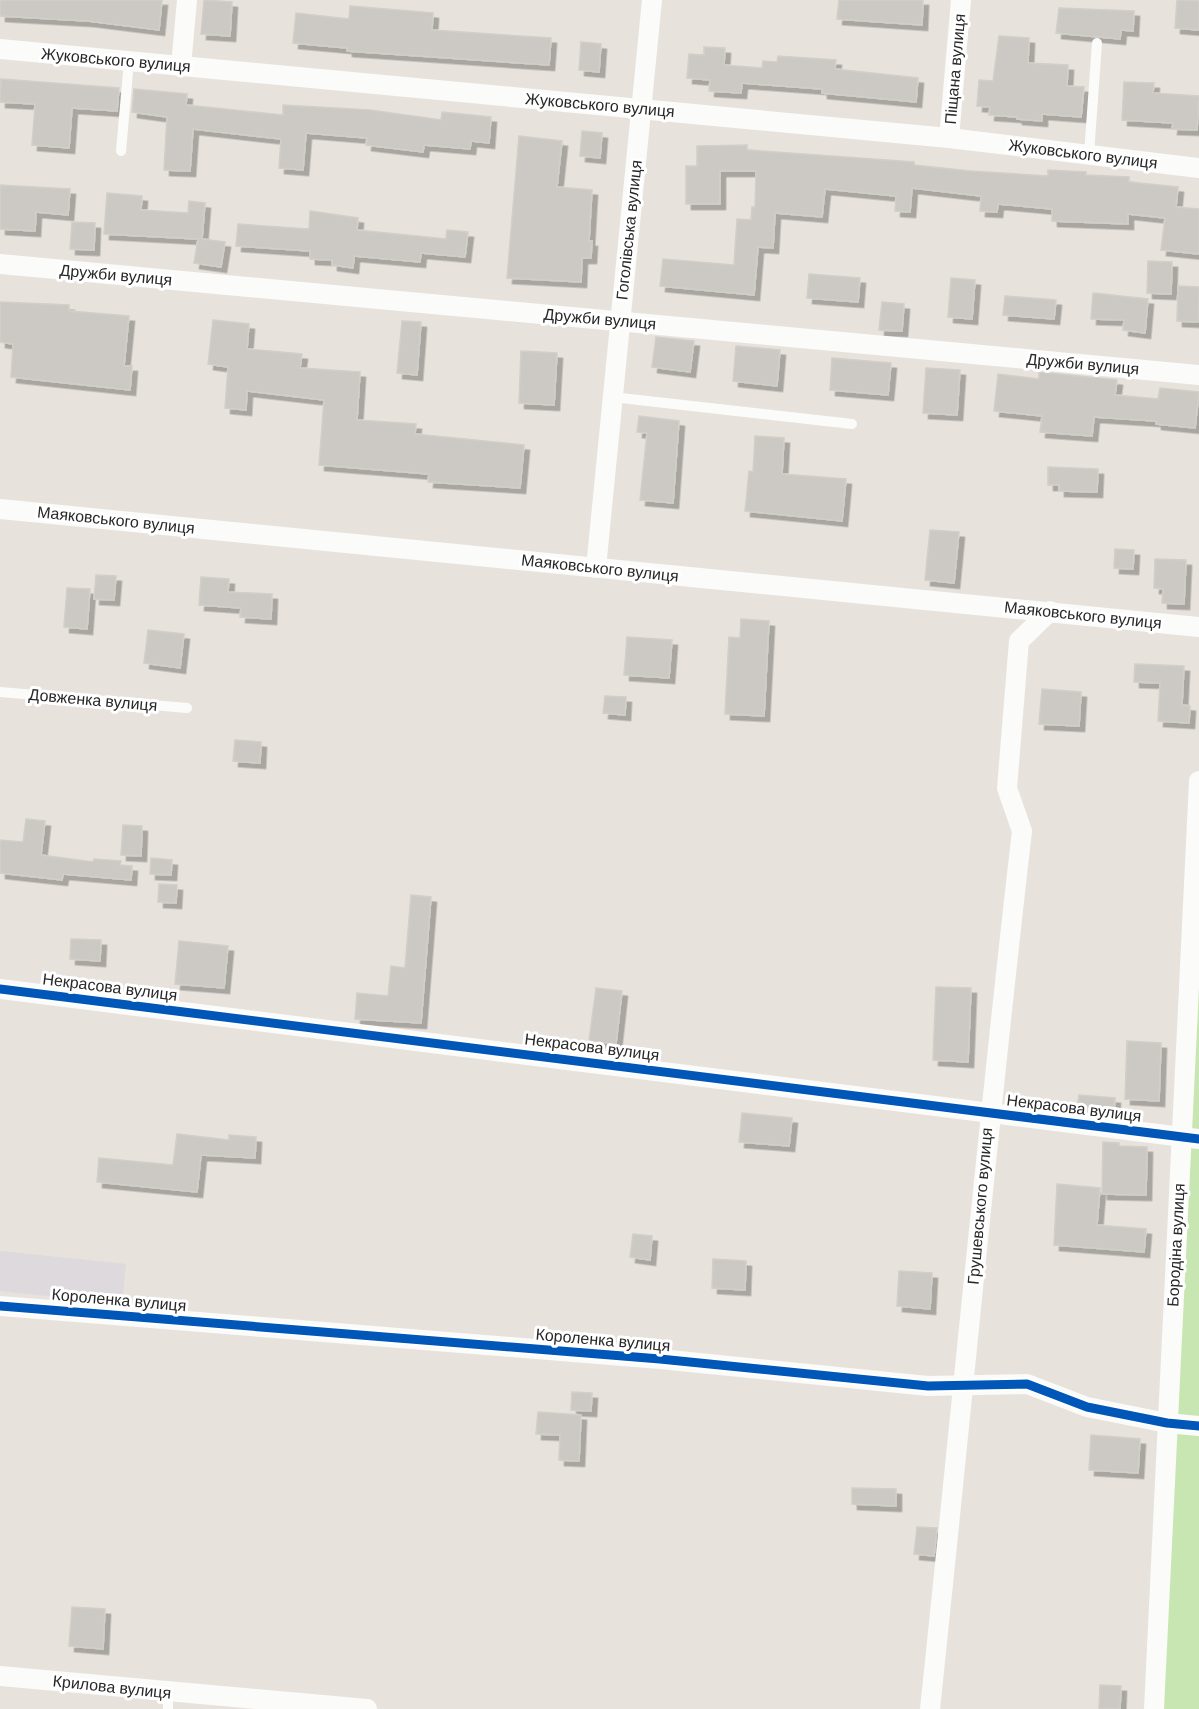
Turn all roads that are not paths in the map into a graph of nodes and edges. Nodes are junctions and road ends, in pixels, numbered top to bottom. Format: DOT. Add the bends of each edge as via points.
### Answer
graph roads {
  1 [pos="187,0"];
  2 [pos="652,0"];
  3 [pos="961,0"];
  4 [pos="1097,43"];
  5 [pos="0,49"];
  6 [pos="129,61"];
  7 [pos="182,66"];
  8 [pos="641,109"];
  9 [pos="950,138"];
  10 [pos="121,151"];
  11 [pos="1089,154"];
  12 [pos="1199,168"];
  13 [pos="0,264"];
  14 [pos="620,321"];
  15 [pos="1199,375"];
  16 [pos="612,397"];
  17 [pos="852,424"];
  18 [pos="0,509"];
  19 [pos="596,568"];
  20 [pos="1050,611"];
  21 [pos="1199,627"];
  22 [pos="0,692"];
  23 [pos="187,708"];
  24 [pos="1199,781"];
  25 [pos="0,989"];
  26 [pos="989,1112"];
  27 [pos="1190,1138"];
  28 [pos="0,1306"];
  29 [pos="964,1386"];
  30 [pos="1167,1423"];
  31 [pos="1199,1426"];
  32 [pos="0,1676"];
  33 [pos="168,1701"];
  34 [pos="367,1709"];
  35 [pos="930,1709"];
  36 [pos="1154,1709"];
  1 -- 7 [label="street"];
  2 -- 8 [label="street, Гоголівська вулиця"];
  3 -- 9 [label="street, Піщана вулиця"];
  4 -- 11 [label="lane"];
  5 -- 6 [label="street, Жуковського вулиця"];
  6 -- 7 [label="street, Жуковського вулиця"];
  6 -- 10 [label="lane"];
  7 -- 8 [label="street, Жуковського вулиця"];
  8 -- 9 [label="street, Жуковського вулиця"];
  8 -- 14 [label="street, Гоголівська вулиця"];
  9 -- 11 [label="street, Жуковського вулиця"];
  11 -- 12 [label="street, Жуковського вулиця"];
  13 -- 14 [label="street, Дружби вулиця"];
  14 -- 15 [label="street, Дружби вулиця"];
  14 -- 16 [label="street, Гоголівська вулиця"];
  16 -- 17 [label="lane"];
  16 -- 19 [label="street, Гоголівська вулиця"];
  18 -- 19 [label="street, Маяковського вулиця"];
  19 -- 20 [label="street, Маяковського вулиця"];
  20 -- 21 [label="street, Маяковського вулиця"];
  20 -- 26 [label="street, Грушевського вулиця" via="1019,641 1007,788 1022,831"];
  22 -- 23 [label="lane, Довженка вулиця"];
  24 -- 27 [label="street, Бородіна вулиця"];
  25 -- 26 [label="street, Некрасова вулиця"];
  26 -- 27 [label="street, Некрасова вулиця"];
  26 -- 29 [label="street, Грушевського вулиця"];
  27 -- 30 [label="street, Бородіна вулиця"];
  28 -- 29 [label="street, Короленка вулиця"];
  29 -- 30 [label="street, Короленка вулиця" via="1027,1384 1087,1407"];
  29 -- 35 [label="street, Грушевського вулиця"];
  30 -- 31 [label="street, Короленка вулиця"];
  30 -- 36 [label="street, Бородіна вулиця"];
  32 -- 33 [label="street, Крилова вулиця"];
  33 -- 34 [label="street, Крилова вулиця"];
}
